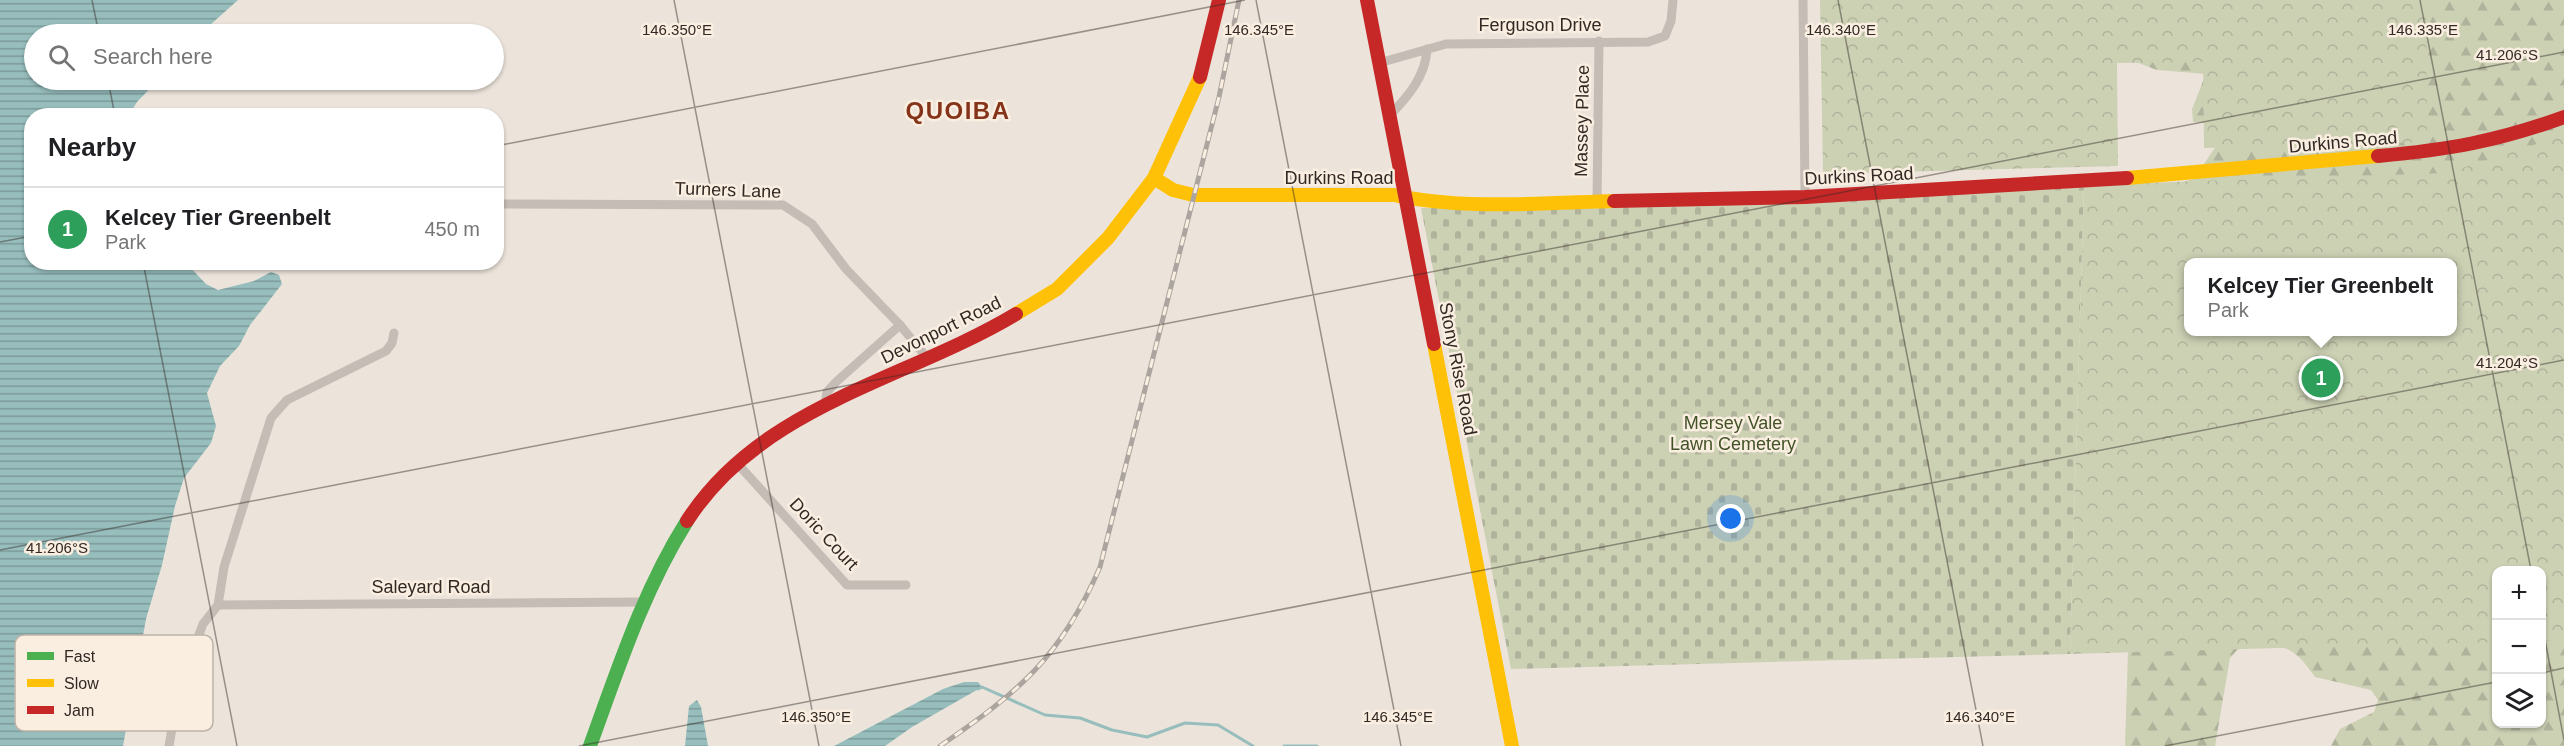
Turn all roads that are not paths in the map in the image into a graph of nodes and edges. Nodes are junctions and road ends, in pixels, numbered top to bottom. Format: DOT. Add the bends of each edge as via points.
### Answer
graph roads {
  1 [pos="1219,0"];
  2 [pos="1367,0"];
  3 [pos="1673,0"];
  4 [pos="1803,0"];
  5 [pos="1599,41"];
  6 [pos="1427,49"];
  7 [pos="1379,63"];
  8 [pos="1389,116"];
  9 [pos="2564,117"];
  10 [pos="1154,178"];
  11 [pos="1407,196"];
  12 [pos="1805,197"];
  13 [pos="1597,201"];
  14 [pos="504,204"];
  15 [pos="900,325"];
  16 [pos="394,333"];
  17 [pos="927,358"];
  18 [pos="825,405"];
  19 [pos="736,462"];
  20 [pos="906,585"];
  21 [pos="643,602"];
  22 [pos="218,604"];
  23 [pos="198,635"];
  24 [pos="171,731"];
  25 [pos="169,746"];
  26 [pos="590,746"];
  27 [pos="1512,746"];
  1 -- 10 [label="main road, Devonport Road" via="1200,77"];
  2 -- 7 [label="main road, Stony Rise Road"];
  3 -- 5 [label="street, Ferguson Drive" via="1665,36 1648,42"];
  4 -- 12 [label="street"];
  5 -- 6 [label="street, Ferguson Drive" via="1470,42"];
  5 -- 13 [label="street, Massey Place"];
  6 -- 7 [label="street, Ferguson Drive"];
  6 -- 8 [label="street" via="1423,72"];
  7 -- 8 [label="main road, Stony Rise Road"];
  8 -- 11 [label="main road, Stony Rise Road"];
  9 -- 12 [label="main road, Durkins Road" via="2523,132 2447,150 2410,154 2152,177"];
  10 -- 11 [label="main road, Durkins Road" via="1173,190 1193,195"];
  10 -- 17 [label="main road, Devonport Road" via="1108,238 1057,288 984,333"];
  11 -- 13 [label="main road, Durkins Road" via="1421,201"];
  11 -- 27 [label="main road, Stony Rise Road"];
  12 -- 13 [label="main road, Durkins Road"];
  14 -- 15 [label="street, Turners Lane" via="783,204 812,224 846,269"];
  15 -- 17 [label="street, Turners Lane"];
  15 -- 18 [label="street, Devonport Road" via="836,382 827,392"];
  16 -- 22 [label="street" via="386,351 287,400 271,418 224,567"];
  17 -- 18 [label="main road, Devonport Road"];
  18 -- 19 [label="main road, Devonport Road" via="798,418"];
  19 -- 20 [label="street, Doric Court" via="847,585"];
  19 -- 21 [label="main road, Devonport Road" via="697,506 664,558"];
  21 -- 22 [label="street, Saleyard Road"];
  21 -- 26 [label="main road, Devonport Road"];
  22 -- 23 [label="street"];
  24 -- 25 [label="street"];
}
